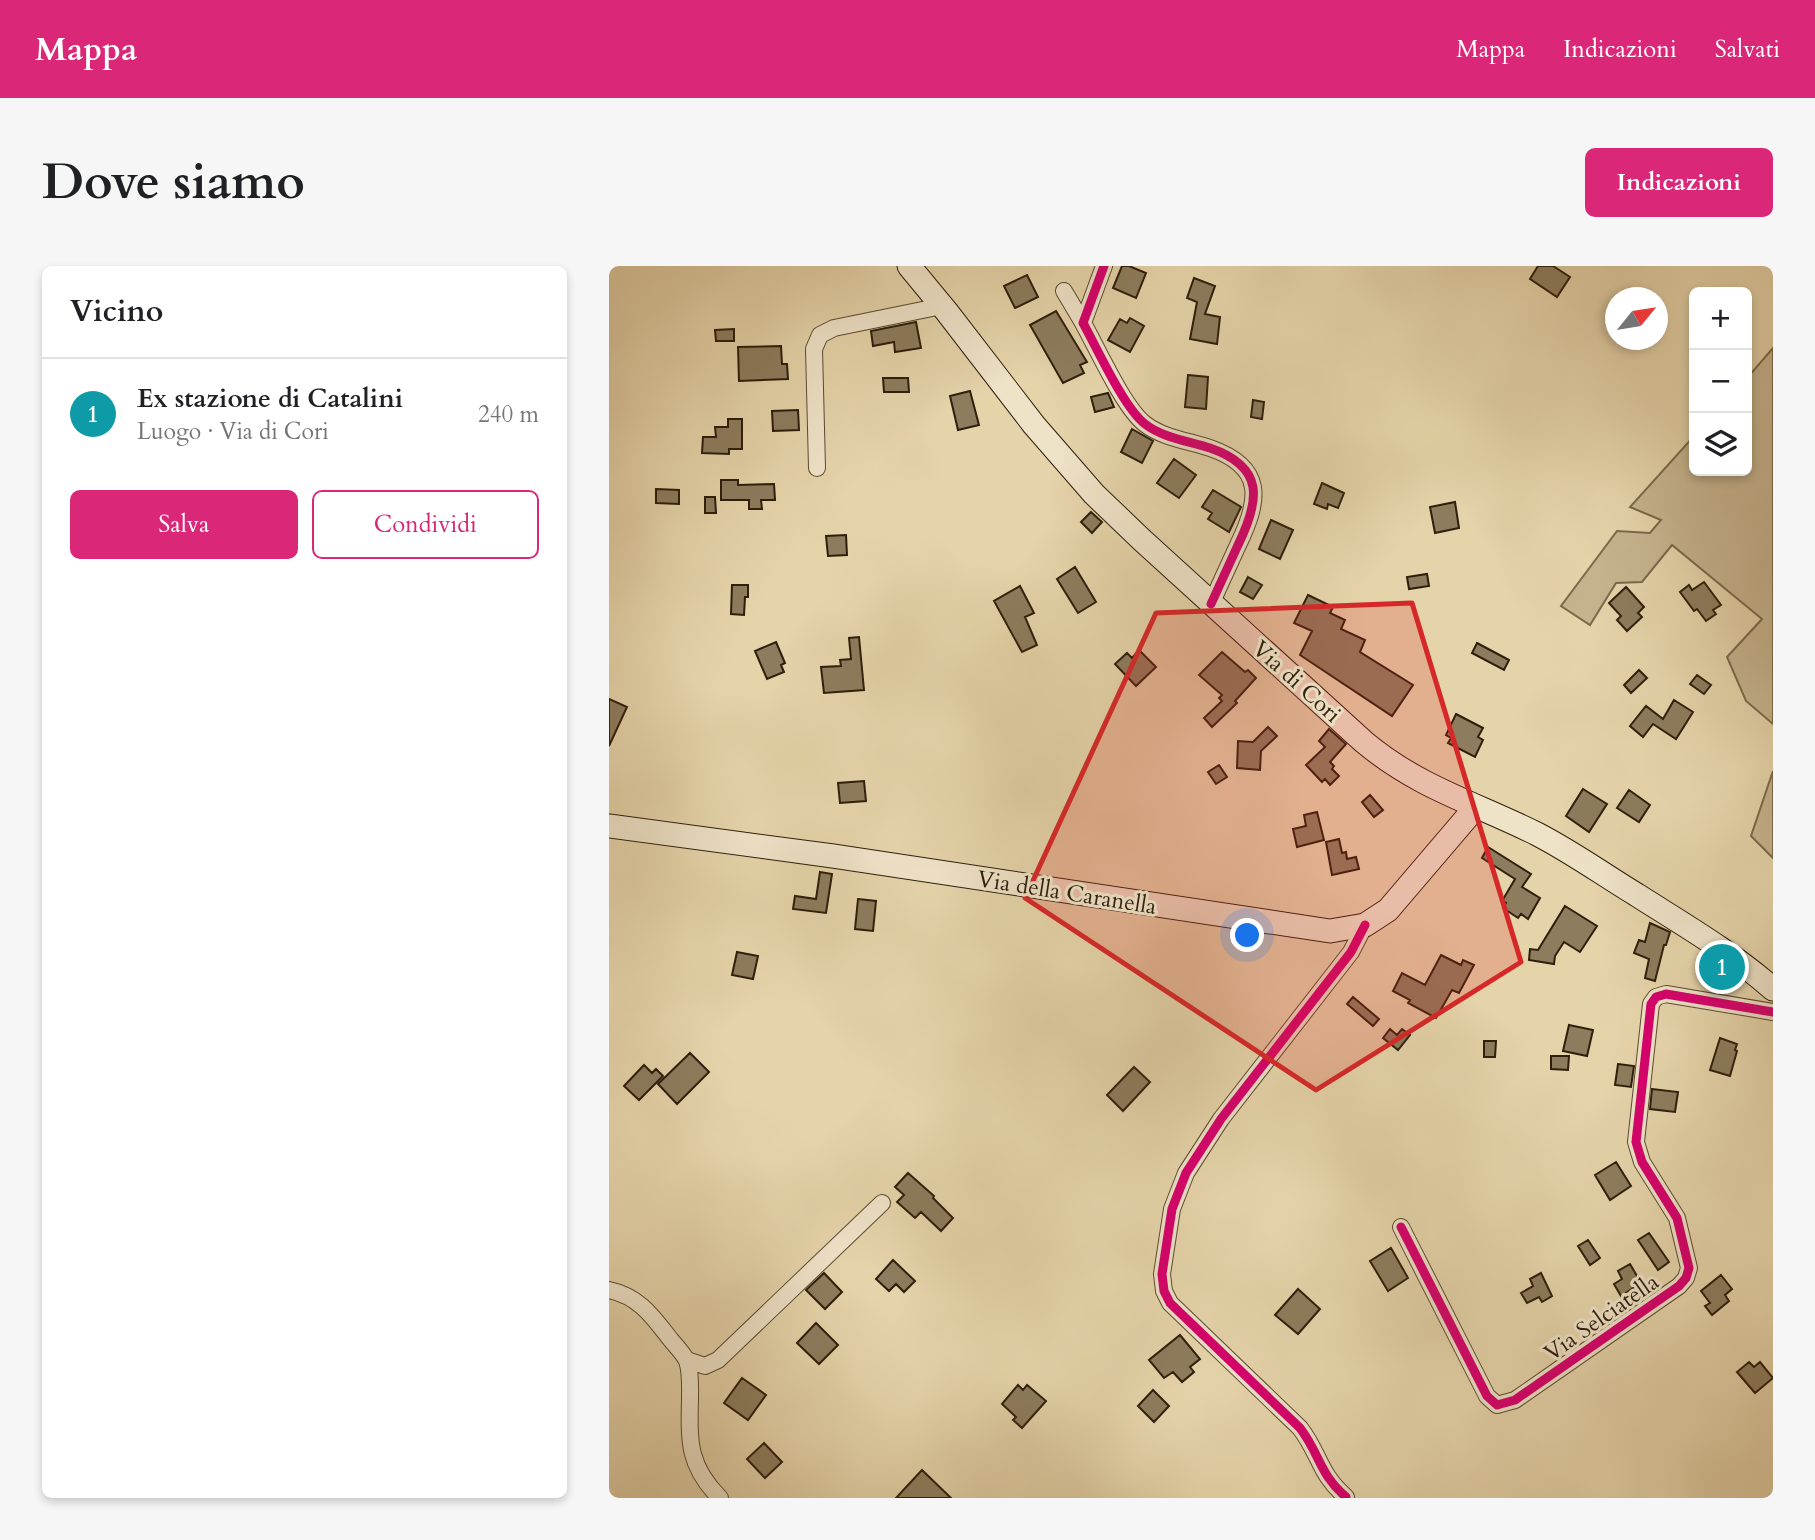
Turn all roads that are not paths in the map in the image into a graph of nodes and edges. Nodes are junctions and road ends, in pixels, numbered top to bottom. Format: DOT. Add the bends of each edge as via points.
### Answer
graph roads {
  1 [pos="909,266"];
  2 [pos="1104,266"];
  3 [pos="1064,291"];
  4 [pos="942,306"];
  5 [pos="1083,323"];
  6 [pos="817,468"];
  7 [pos="1211,604"];
  8 [pos="1475,808"];
  9 [pos="609,826"];
  10 [pos="1365,925"];
  11 [pos="1773,989"];
  12 [pos="1773,1012"];
  13 [pos="882,1203"];
  14 [pos="1401,1227"];
  15 [pos="609,1290"];
  16 [pos="687,1360"];
  17 [pos="1346,1497"];
  18 [pos="720,1498"];
  1 -- 4 [label="main road, Via di Cori"];
  2 -- 5 [label="street"];
  3 -- 5 [label="street"];
  4 -- 6 [label="street" via="834,328 820,335 814,349"];
  4 -- 7 [label="main road, Via di Cori" via="1073,471"];
  5 -- 7 [label="street" via="1140,420 1160,433 1229,455 1250,475 1253,512"];
  7 -- 8 [label="main road, Via di Cori" via="1385,759"];
  8 -- 10 [label="main road, Via della Caranella" via="1393,905"];
  8 -- 11 [label="main road, Via di Cori" via="1560,847 1733,956"];
  9 -- 10 [label="main road, Via della Caranella" via="1315,929"];
  10 -- 17 [label="street" via="1351,952 1192,1163 1172,1209 1162,1278 1170,1303 1300,1428 1326,1476"];
  12 -- 14 [label="street, Via Selciatella" via="1666,994 1651,1004 1636,1142 1642,1162 1677,1218 1688,1275 1679,1286 1520,1398 1497,1405 1487,1396"];
  13 -- 16 [label="street" via="718,1360 705,1366"];
  15 -- 16 [label="street" via="645,1307"];
  16 -- 18 [label="street" via="693,1458 703,1480"];
}
